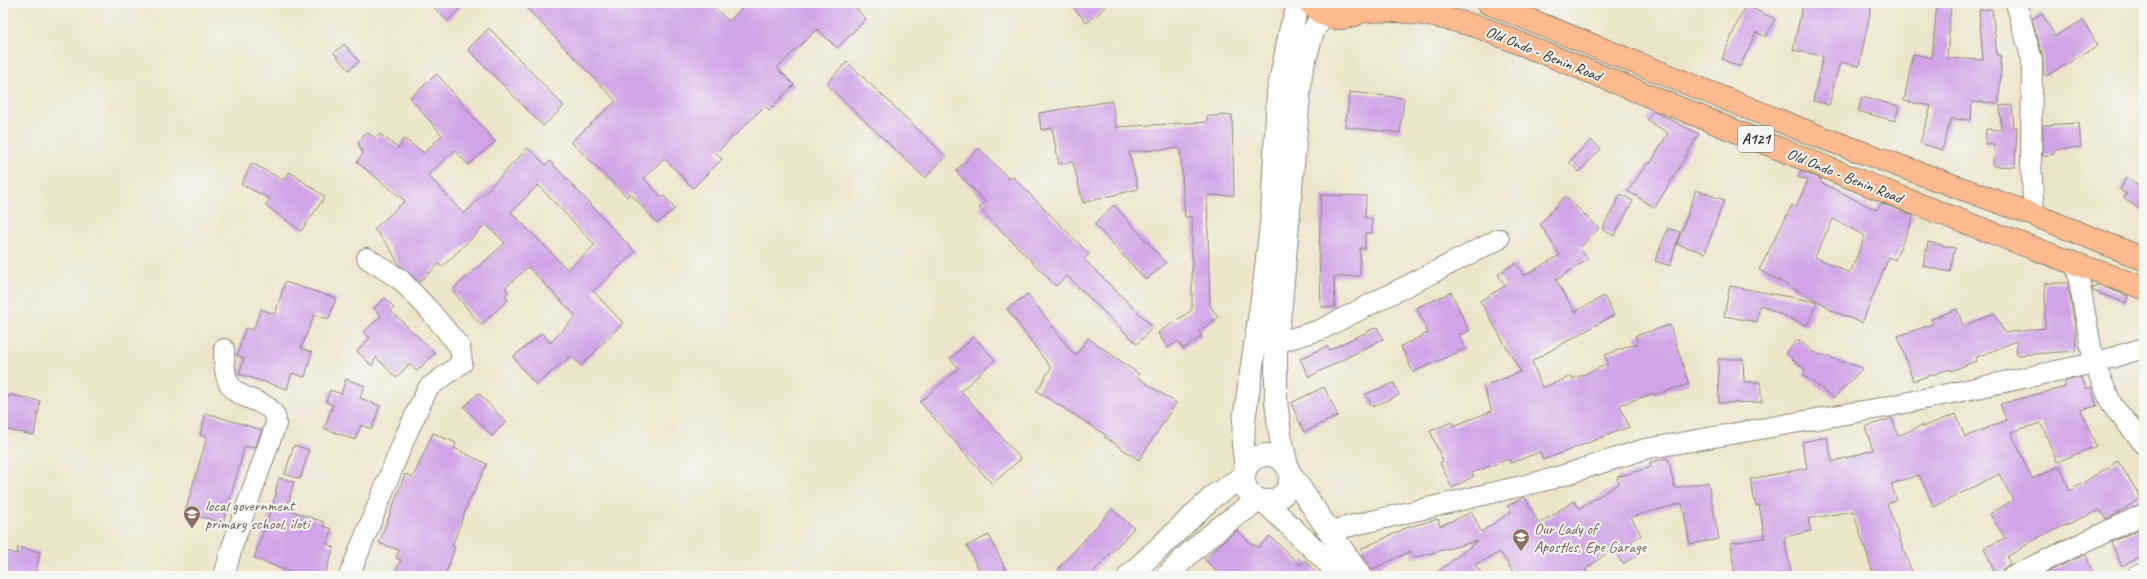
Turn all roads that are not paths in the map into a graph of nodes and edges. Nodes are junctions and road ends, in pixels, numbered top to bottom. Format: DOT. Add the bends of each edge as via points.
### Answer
graph roads {
  1 [pos="1299,3"];
  2 [pos="1488,3"];
  3 [pos="2016,3"];
  4 [pos="1367,7"];
  5 [pos="1316,9"];
  6 [pos="2034,215"];
  7 [pos="1498,239"];
  8 [pos="367,258"];
  9 [pos="2144,259"];
  10 [pos="2076,264"];
  11 [pos="2144,288"];
  12 [pos="1276,343"];
  13 [pos="2144,348"];
  14 [pos="224,349"];
  15 [pos="2094,363"];
  16 [pos="2144,444"];
  17 [pos="1288,469"];
  18 [pos="1245,472"];
  19 [pos="1262,501"];
  20 [pos="2144,514"];
  21 [pos="1329,531"];
  22 [pos="2144,573"];
  23 [pos="224,576"];
  24 [pos="349,576"];
  25 [pos="1129,576"];
  26 [pos="1167,576"];
  27 [pos="1342,576"];
  28 [pos="1360,576"];
  29 [pos="2012,576"];
  30 [pos="2137,576"];
  1 -- 18 [label="street" via="1291,28 1278,92 1269,238 1244,420"];
  2 -- 6 [label="main road, Old Ondo - Benin Road / A121" via="1815,135"];
  3 -- 6 [label="street" via="2032,60 2031,161"];
  4 -- 5 [label="main road, Old Ondo - Benin Road" via="1355,16 1344,19 1333,18"];
  4 -- 10 [label="main road, Old Ondo - Benin Road / A121" via="1439,16 1479,27 1907,200"];
  5 -- 12 [label="street" via="1313,31 1301,72"];
  6 -- 9 [label="main road, Old Ondo - Benin Road / A121"];
  7 -- 12 [label="street" via="1320,330"];
  8 -- 24 [label="street" via="401,280 430,311 460,347 462,363 428,388 406,435"];
  10 -- 11 [label="main road, Old Ondo - Benin Road / A121"];
  10 -- 15 [label="street"];
  12 -- 17 [label="street" via="1276,401"];
  13 -- 15 [label="street"];
  14 -- 23 [label="street" via="225,372 234,390 273,410 277,417"];
  15 -- 16 [label="street" via="2112,406"];
  15 -- 21 [label="street" via="1886,406 1645,449 1551,479"];
  17 -- 18 [label="street" via="1282,461 1269,455 1255,458"];
  17 -- 19 [label="street" via="1290,484 1285,494 1275,500"];
  17 -- 21 [label="street"];
  18 -- 19 [label="street" via="1248,491"];
  18 -- 25 [label="street" via="1215,495"];
  19 -- 26 [label="street" via="1237,514 1194,548"];
  19 -- 27 [label="street"];
  20 -- 29 [label="street"];
  21 -- 28 [label="street"];
  22 -- 30 [label="street"];
}
